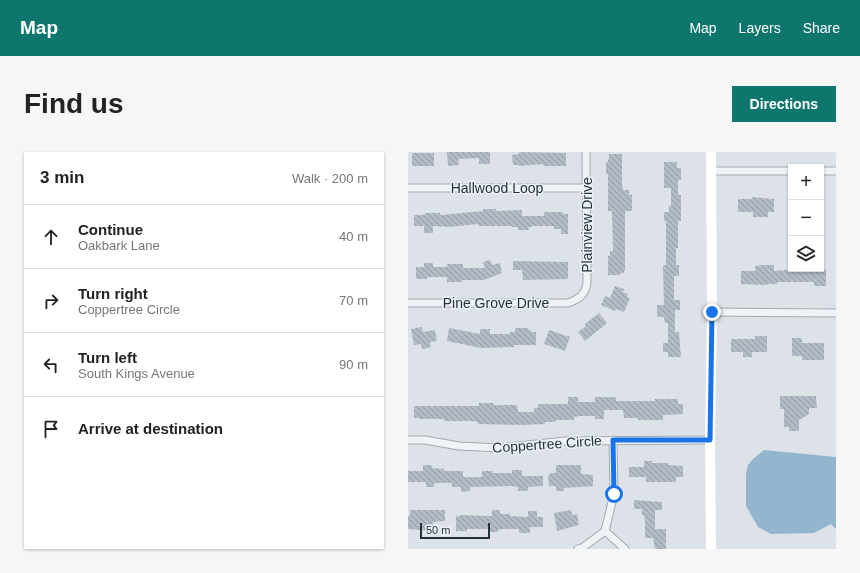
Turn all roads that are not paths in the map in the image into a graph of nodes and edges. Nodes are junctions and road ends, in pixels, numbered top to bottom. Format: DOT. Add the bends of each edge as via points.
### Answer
graph roads {
  1 [pos="586,152"];
  2 [pos="711,152"];
  3 [pos="712,171"];
  4 [pos="788,171"];
  5 [pos="824,171"];
  6 [pos="836,171"];
  7 [pos="408,188"];
  8 [pos="586,188"];
  9 [pos="582,296"];
  10 [pos="408,303"];
  11 [pos="712,312"];
  12 [pos="836,312"];
  13 [pos="408,440"];
  14 [pos="613,440"];
  15 [pos="710,440"];
  16 [pos="605,531"];
  17 [pos="578,549"];
  18 [pos="625,549"];
  19 [pos="711,549"];
  1 -- 8 [label="street, Plainview Drive"];
  2 -- 3 [label="street"];
  3 -- 4 [label="street"];
  3 -- 11 [label="street"];
  5 -- 6 [label="street"];
  7 -- 8 [label="street, Hallwood Loop"];
  8 -- 9 [label="street, Plainview Drive" via="587,283"];
  9 -- 10 [label="street, Pine Grove Drive" via="568,303"];
  11 -- 12 [label="street"];
  11 -- 15 [label="street"];
  13 -- 14 [label="street, Coppertree Circle" via="500,448 564,441"];
  14 -- 15 [label="street, Coppertree Circle"];
  14 -- 16 [label="street" via="614,494"];
  15 -- 19 [label="street"];
  16 -- 17 [label="street"];
  16 -- 18 [label="street"];
}
